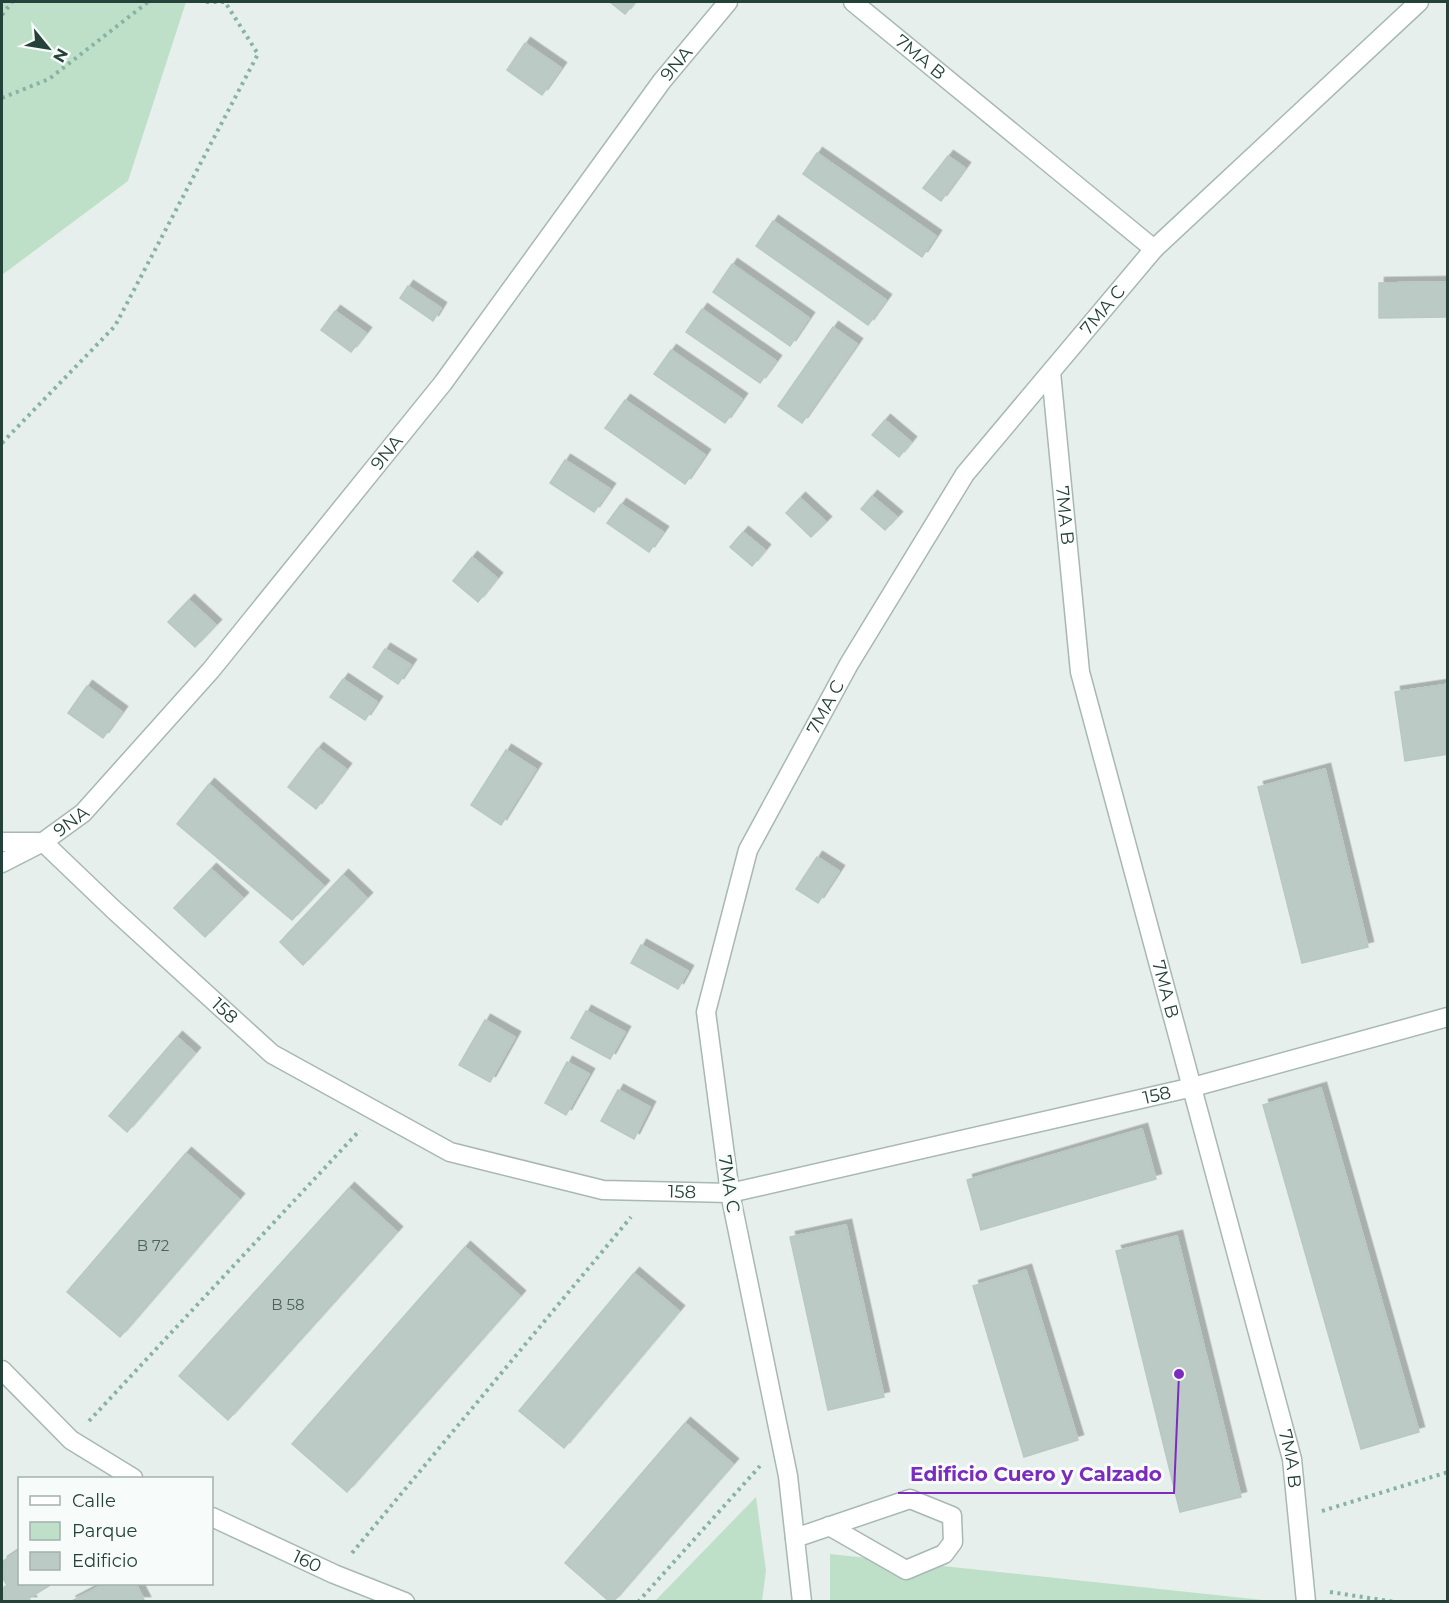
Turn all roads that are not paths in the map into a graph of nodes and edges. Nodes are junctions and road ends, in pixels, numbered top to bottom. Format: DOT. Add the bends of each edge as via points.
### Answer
graph roads {
  1 [pos="728,2"];
  2 [pos="853,2"];
  3 [pos="1419,2"];
  4 [pos="1154,249"];
  5 [pos="1052,372"];
  6 [pos="2,842"];
  7 [pos="43,842"];
  8 [pos="2,863"];
  9 [pos="1448,1017"];
  10 [pos="1192,1088"];
  11 [pos="730,1193"];
  12 [pos="2,1370"];
  13 [pos="130,1477"];
  14 [pos="213,1517"];
  15 [pos="829,1526"];
  16 [pos="795,1538"];
  17 [pos="1306,1595"];
  18 [pos="405,1602"];
  19 [pos="802,1602"];
  1 -- 7 [label="street, 9NA" via="662,81 443,383 211,670 83,813"];
  2 -- 4 [label="street, 7MA B"];
  3 -- 4 [label="street, 7MA C"];
  4 -- 5 [label="street, 7MA C"];
  5 -- 10 [label="street, 7MA B" via="1080,672"];
  5 -- 11 [label="street, 7MA C" via="965,474 849,664 748,850 706,1012"];
  6 -- 7 [label="street"];
  7 -- 8 [label="street, 9NA"];
  7 -- 11 [label="street, 158" via="272,1054 450,1152 603,1190"];
  9 -- 10 [label="street, 158"];
  10 -- 11 [label="street, 158"];
  10 -- 17 [label="street, 7MA B" via="1292,1459"];
  11 -- 16 [label="street, 7MA C" via="788,1476"];
  12 -- 13 [label="street" via="72,1440"];
  14 -- 18 [label="street, 160"];
  15 -- 15 [label="street" via="910,1499 952,1516 953,1542 944,1554 906,1570"];
  15 -- 16 [label="street"];
  16 -- 19 [label="street, 7MA C"];
}
